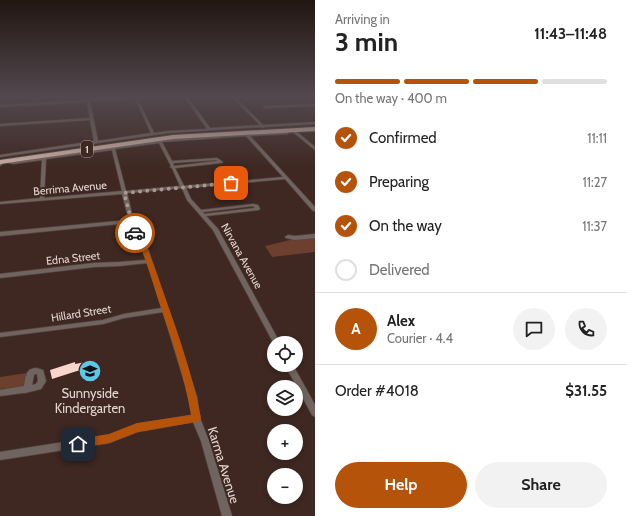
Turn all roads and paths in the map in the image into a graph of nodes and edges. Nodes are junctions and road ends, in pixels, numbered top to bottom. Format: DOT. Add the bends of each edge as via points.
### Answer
graph roads {
  1 [pos="75,120"];
  2 [pos="91,120"];
  3 [pos="147,120"];
  4 [pos="202,120"];
  5 [pos="255,120"];
  6 [pos="315,124"];
  7 [pos="0,125"];
  8 [pos="209,130"];
  9 [pos="265,130"];
  10 [pos="315,130"];
  11 [pos="295,132"];
  12 [pos="153,134"];
  13 [pos="247,135"];
  14 [pos="134,141"];
  15 [pos="160,141"];
  16 [pos="96,142"];
  17 [pos="113,148"];
  18 [pos="315,149"];
  19 [pos="41,154"];
  20 [pos="1,160"];
  21 [pos="171,165"];
  22 [pos="286,178"];
  23 [pos="183,188"];
  24 [pos="124,193"];
  25 [pos="42,200"];
  26 [pos="0,203"];
  27 [pos="315,210"];
  28 [pos="202,213"];
  29 [pos="132,221"];
  30 [pos="0,234"];
  31 [pos="315,236"];
  32 [pos="288,237"];
  33 [pos="148,261"];
  34 [pos="0,276"];
  35 [pos="165,310"];
  36 [pos="0,335"];
  37 [pos="273,336"];
  38 [pos="293,372"];
  39 [pos="25,390"];
  40 [pos="0,393"];
  41 [pos="315,413"];
  42 [pos="196,418"];
  43 [pos="0,456"];
  44 [pos="227,516"];
  1 -- 7 [label="street"];
  2 -- 16 [label="street"];
  3 -- 12 [label="street"];
  4 -- 8 [label="street"];
  5 -- 9 [label="street"];
  6 -- 9 [label="highway, 1"];
  8 -- 9 [label="street"];
  8 -- 12 [label="street"];
  9 -- 10 [label="highway, 1"];
  9 -- 11 [label="street"];
  9 -- 13 [label="street"];
  9 -- 14 [label="highway, 1"];
  10 -- 11 [label="street"];
  11 -- 18 [label="street"];
  12 -- 16 [label="street"];
  13 -- 15 [label="street"];
  13 -- 22 [label="street"];
  14 -- 19 [label="highway, 1"];
  14 -- 20 [label="highway, 1"];
  15 -- 17 [label="street"];
  15 -- 21 [label="street, Nirvana Avenue"];
  16 -- 19 [label="street"];
  17 -- 19 [label="street"];
  17 -- 24 [label="street, Karma Avenue"];
  19 -- 20 [label="highway, 1"];
  19 -- 25 [label="street"];
  21 -- 21 [label="street" via="221,162 217,159"];
  21 -- 23 [label="street, Nirvana Avenue"];
  22 -- 23 [label="street, Berrima Avenue"];
  22 -- 27 [label="street"];
  23 -- 24 [label="street, Berrima Avenue"];
  23 -- 28 [label="street, Nirvana Avenue" via="189,200"];
  24 -- 25 [label="street, Berrima Avenue"];
  24 -- 29 [label="street, Karma Avenue"];
  25 -- 26 [label="street, Berrima Avenue"];
  28 -- 28 [label="street" via="253,205 258,209"];
  28 -- 37 [label="street, Nirvana Avenue" via="215,229"];
  29 -- 30 [label="street"];
  29 -- 33 [label="street, Karma Avenue" via="136,237 144,246"];
  31 -- 32 [label="street"];
  33 -- 34 [label="street, Edna Street" via="94,264"];
  33 -- 35 [label="street, Karma Avenue"];
  35 -- 36 [label="street, Hillard Street" via="103,322"];
  35 -- 42 [label="street, Karma Avenue" via="193,397"];
  38 -- 41 [label="street"];
  39 -- 40 [label="street"];
  42 -- 43 [label="street" via="137,428 109,439"];
  42 -- 44 [label="street, Karma Avenue"];
}
